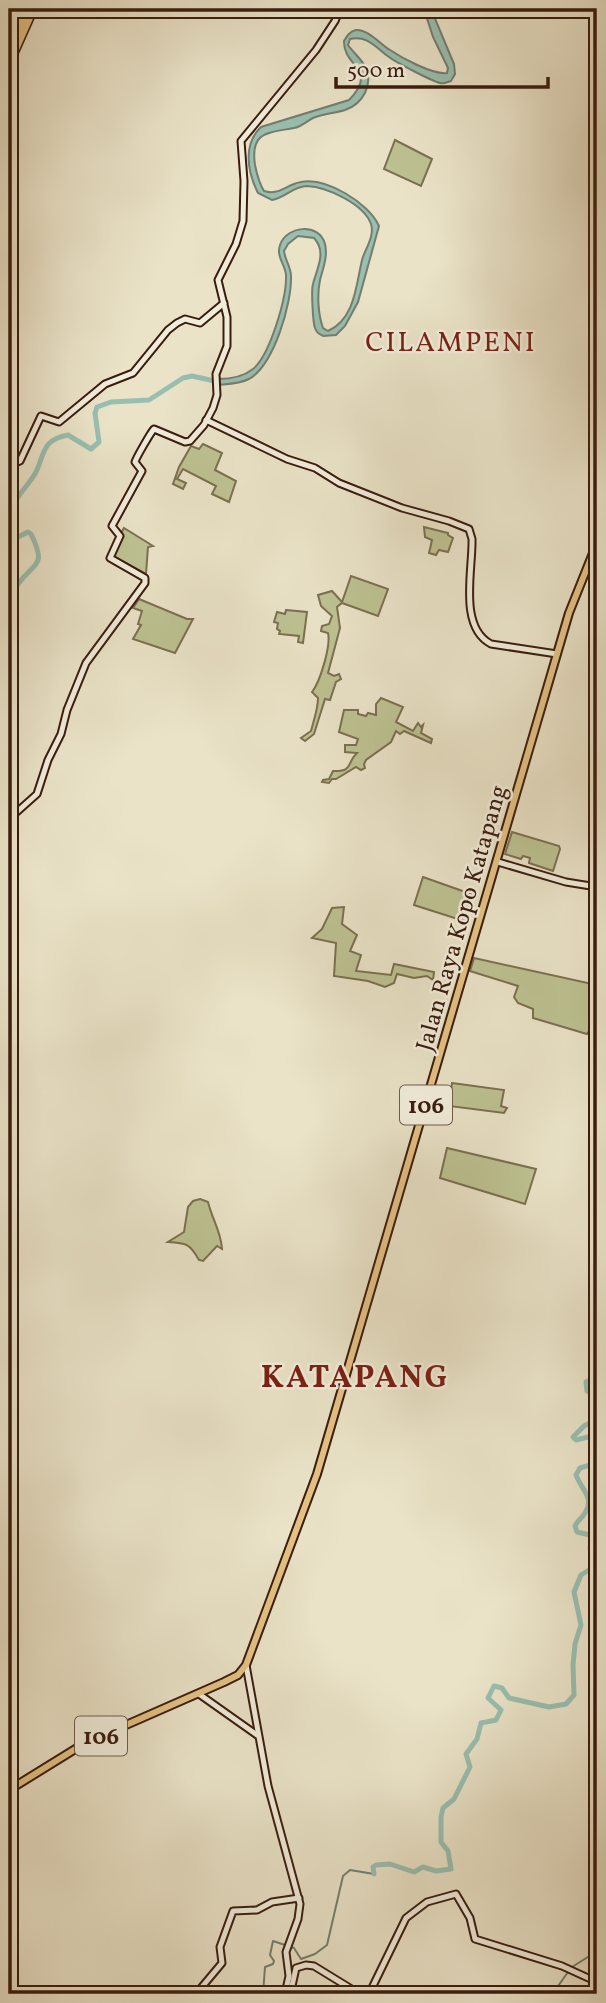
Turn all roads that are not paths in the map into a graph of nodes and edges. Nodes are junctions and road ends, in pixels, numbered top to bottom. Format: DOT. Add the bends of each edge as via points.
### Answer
graph roads {
  1 [pos="27,9"];
  2 [pos="33,9"];
  3 [pos="340,9"];
  4 [pos="9,51"];
  5 [pos="9,64"];
  6 [pos="224,303"];
  7 [pos="206,420"];
  8 [pos="9,466"];
  9 [pos="597,545"];
  10 [pos="557,654"];
  11 [pos="9,819"];
  12 [pos="498,862"];
  13 [pos="597,887"];
  14 [pos="245,1670"];
  15 [pos="214,1687"];
  16 [pos="199,1695"];
  17 [pos="213,1703"];
  18 [pos="254,1715"];
  19 [pos="240,1723"];
  20 [pos="257,1735"];
  21 [pos="9,1790"];
  22 [pos="299,1898"];
  23 [pos="597,1982"];
  24 [pos="196,1994"];
  25 [pos="286,1994"];
  1 -- 4 [label="highway"];
  2 -- 5 [label="highway"];
  3 -- 6 [label="street" via="316,51 241,141 244,212 236,244 218,277"];
  6 -- 7 [label="street" via="228,343 216,376 214,405"];
  6 -- 8 [label="street" via="200,323 187,319 177,323 135,371 105,384 59,422 41,416 20,461"];
  7 -- 10 [label="street" via="340,483 469,529 473,555 470,615 485,641"];
  7 -- 11 [label="street" via="188,443 153,429 135,458 142,471 112,526 120,536 110,558 145,578 145,583 87,663 37,794"];
  9 -- 10 [label="main road, Jalan Raya Kopo Katapang / 106"];
  10 -- 12 [label="main road, Jalan Raya Kopo Katapang / 106"];
  12 -- 13 [label="street"];
  12 -- 14 [label="main road, Jalan Raya Kopo Katapang / 106" via="317,1474"];
  14 -- 15 [label="main road, 106"];
  14 -- 18 [label="street"];
  15 -- 16 [label="main road, 106"];
  15 -- 17 [label="street"];
  16 -- 17 [label="street"];
  16 -- 21 [label="main road, 106" via="82,1744"];
  17 -- 19 [label="street"];
  18 -- 19 [label="street"];
  18 -- 20 [label="street"];
  19 -- 20 [label="street"];
  20 -- 22 [label="street"];
  22 -- 24 [label="street" via="257,1910 233,1911 220,1947 222,1963"];
  22 -- 25 [label="street" via="288,1946"];
  23 -- 25 [label="street" via="475,1939 456,1895 427,1902 406,1918 369,1992 358,1993 305,1965 295,1970"];
}
